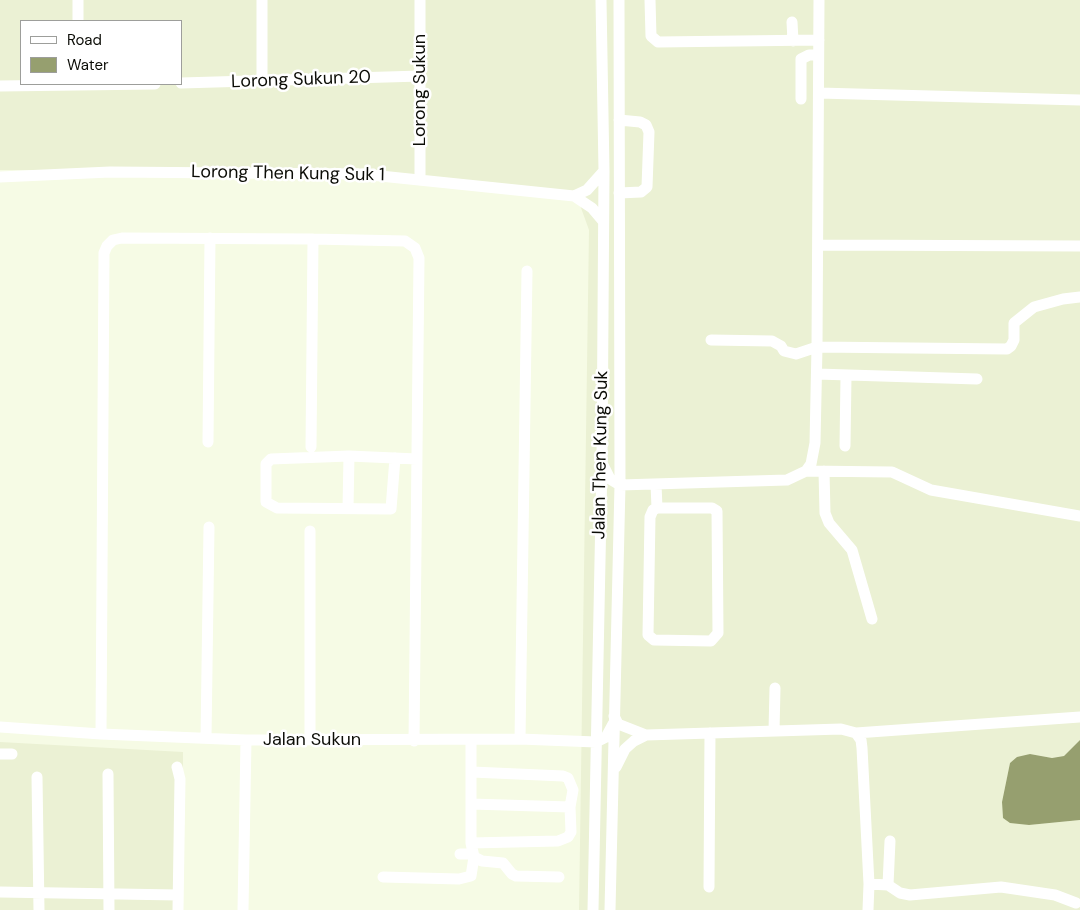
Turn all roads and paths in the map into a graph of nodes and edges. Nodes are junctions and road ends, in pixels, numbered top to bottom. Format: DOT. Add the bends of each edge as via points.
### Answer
graph roads {
  1 [pos="78,0"];
  2 [pos="262,0"];
  3 [pos="420,0"];
  4 [pos="601,0"];
  5 [pos="619,0"];
  6 [pos="650,0"];
  7 [pos="819,0"];
  8 [pos="78,20"];
  9 [pos="792,22"];
  10 [pos="793,40"];
  11 [pos="818,40"];
  12 [pos="818,55"];
  13 [pos="421,76"];
  14 [pos="262,82"];
  15 [pos="182,83"];
  16 [pos="39,85"];
  17 [pos="0,86"];
  18 [pos="819,93"];
  19 [pos="801,100"];
  20 [pos="1080,100"];
  21 [pos="619,120"];
  22 [pos="604,171"];
  23 [pos="0,177"];
  24 [pos="420,180"];
  25 [pos="619,193"];
  26 [pos="574,196"];
  27 [pos="603,221"];
  28 [pos="210,238"];
  29 [pos="314,239"];
  30 [pos="819,245"];
  31 [pos="1080,246"];
  32 [pos="527,271"];
  33 [pos="1080,297"];
  34 [pos="711,340"];
  35 [pos="817,347"];
  36 [pos="817,374"];
  37 [pos="846,376"];
  38 [pos="977,379"];
  39 [pos="208,442"];
  40 [pos="845,446"];
  41 [pos="311,447"];
  42 [pos="349,456"];
  43 [pos="395,458"];
  44 [pos="417,460"];
  45 [pos="602,461"];
  46 [pos="806,471"];
  47 [pos="824,471"];
  48 [pos="620,484"];
  49 [pos="656,484"];
  50 [pos="348,508"];
  51 [pos="656,508"];
  52 [pos="1080,516"];
  53 [pos="601,517"];
  54 [pos="208,527"];
  55 [pos="310,531"];
  56 [pos="872,619"];
  57 [pos="775,688"];
  58 [pos="1080,717"];
  59 [pos="614,719"];
  60 [pos="0,727"];
  61 [pos="774,731"];
  62 [pos="856,733"];
  63 [pos="101,734"];
  64 [pos="710,734"];
  65 [pos="646,735"];
  66 [pos="206,738"];
  67 [pos="520,739"];
  68 [pos="246,740"];
  69 [pos="310,740"];
  70 [pos="470,740"];
  71 [pos="414,741"];
  72 [pos="596,742"];
  73 [pos="177,767"];
  74 [pos="472,772"];
  75 [pos="108,774"];
  76 [pos="613,776"];
  77 [pos="37,777"];
  78 [pos="471,804"];
  79 [pos="570,807"];
  80 [pos="890,841"];
  81 [pos="472,851"];
  82 [pos="460,854"];
  83 [pos="383,876"];
  84 [pos="559,877"];
  85 [pos="869,884"];
  86 [pos="888,885"];
  87 [pos="709,886"];
  88 [pos="0,892"];
  89 [pos="109,893"];
  90 [pos="39,894"];
  91 [pos="178,895"];
  92 [pos="1076,903"];
  93 [pos="40,910"];
  94 [pos="109,910"];
  95 [pos="178,910"];
  96 [pos="243,910"];
  97 [pos="593,910"];
  98 [pos="610,910"];
  99 [pos="868,910"];
  1 -- 8 [label="street"];
  2 -- 14 [label="street"];
  3 -- 13 [label="street, Lorong Sukun"];
  4 -- 22 [label="street, Jalan Then Kung Suk"];
  5 -- 21 [label="street, Jalan Then Kung Suk"];
  6 -- 10 [label="street" via="651,36 658,42"];
  7 -- 11 [label="street"];
  9 -- 10 [label="street"];
  10 -- 11 [label="street"];
  11 -- 12 [label="street"];
  12 -- 18 [label="street"];
  12 -- 19 [label="street" via="801,59"];
  13 -- 14 [label="street, Lorong Sukun 20"];
  13 -- 24 [label="street, Lorong Sukun"];
  14 -- 15 [label="street, Lorong Sukun 20"];
  16 -- 17 [label="street"];
  18 -- 20 [label="street"];
  18 -- 30 [label="street"];
  21 -- 25 [label="street, Jalan Then Kung Suk"];
  21 -- 25 [label="street" via="640,122 649,132 647,187 641,192"];
  22 -- 26 [label="street" via="598,181"];
  22 -- 27 [label="street, Jalan Then Kung Suk"];
  23 -- 24 [label="street, Lorong Then Kung Suk 1" via="110,172 295,171"];
  24 -- 26 [label="street, Lorong Then Kung Suk 1"];
  25 -- 48 [label="street, Jalan Then Kung Suk"];
  26 -- 27 [label="street" via="592,208"];
  27 -- 45 [label="street, Jalan Then Kung Suk"];
  28 -- 29 [label="street"];
  28 -- 39 [label="street"];
  28 -- 63 [label="street" via="117,238 109,242 104,252"];
  29 -- 41 [label="street"];
  29 -- 44 [label="street" via="404,241 418,253"];
  30 -- 31 [label="street"];
  30 -- 35 [label="street"];
  32 -- 67 [label="street"];
  33 -- 35 [label="street" via="1034,307 1014,323 1014,340 1007,349"];
  34 -- 35 [label="street" via="772,341 784,351 796,354"];
  35 -- 36 [label="street"];
  36 -- 37 [label="street"];
  36 -- 46 [label="street" via="814,451"];
  37 -- 38 [label="street"];
  37 -- 40 [label="street"];
  42 -- 43 [label="street"];
  42 -- 50 [label="street"];
  42 -- 50 [label="street" via="273,458 266,464 266,502 271,506"];
  43 -- 44 [label="street"];
  43 -- 50 [label="street" via="392,509"];
  44 -- 71 [label="street"];
  45 -- 48 [label="street" via="606,474"];
  45 -- 53 [label="street, Jalan Then Kung Suk"];
  46 -- 47 [label="street"];
  46 -- 49 [label="street" via="787,480"];
  47 -- 52 [label="street" via="892,472 931,490"];
  47 -- 56 [label="street" via="825,513 829,523 852,550"];
  48 -- 49 [label="street"];
  48 -- 53 [label="street"];
  48 -- 59 [label="street, Jalan Then Kung Suk"];
  49 -- 51 [label="street"];
  51 -- 51 [label="street" via="650,517 648,635 654,640 711,641 718,633 717,511 712,508"];
  53 -- 72 [label="street, Jalan Then Kung Suk"];
  54 -- 66 [label="street"];
  55 -- 69 [label="street"];
  57 -- 61 [label="street"];
  58 -- 62 [label="street"];
  59 -- 65 [label="street" via="618,724"];
  59 -- 72 [label="street" via="606,737"];
  59 -- 76 [label="street, Jalan Then Kung Suk"];
  60 -- 63 [label="street, Jalan Sukun"];
  61 -- 62 [label="street" via="841,729"];
  61 -- 64 [label="street"];
  62 -- 85 [label="street" via="862,748"];
  63 -- 66 [label="street, Jalan Sukun"];
  64 -- 65 [label="street"];
  64 -- 87 [label="street"];
  65 -- 76 [label="street" via="625,749"];
  66 -- 68 [label="street, Jalan Sukun"];
  67 -- 70 [label="street, Jalan Sukun"];
  67 -- 72 [label="street, Jalan Sukun"];
  68 -- 69 [label="street, Jalan Sukun"];
  68 -- 96 [label="street"];
  69 -- 71 [label="street, Jalan Sukun"];
  70 -- 71 [label="street, Jalan Sukun"];
  70 -- 74 [label="street"];
  72 -- 97 [label="street, Jalan Then Kung Suk"];
  73 -- 91 [label="street" via="180,779"];
  74 -- 78 [label="street"];
  74 -- 79 [label="street" via="563,776 568,778 573,790"];
  75 -- 89 [label="street"];
  76 -- 98 [label="street, Jalan Then Kung Suk"];
  77 -- 90 [label="street"];
  78 -- 79 [label="street"];
  78 -- 81 [label="street"];
  79 -- 81 [label="street" via="571,832 568,837 558,841"];
  80 -- 86 [label="street"];
  81 -- 82 [label="street"];
  81 -- 83 [label="street" via="470,876 460,879"];
  81 -- 84 [label="street" via="482,861 503,863 516,876"];
  85 -- 86 [label="street"];
  85 -- 99 [label="street"];
  86 -- 92 [label="street" via="910,895 1001,886 1055,895"];
  88 -- 90 [label="street"];
  89 -- 90 [label="street"];
  89 -- 91 [label="street"];
  89 -- 94 [label="street"];
  90 -- 93 [label="street"];
  91 -- 95 [label="street"];
}
